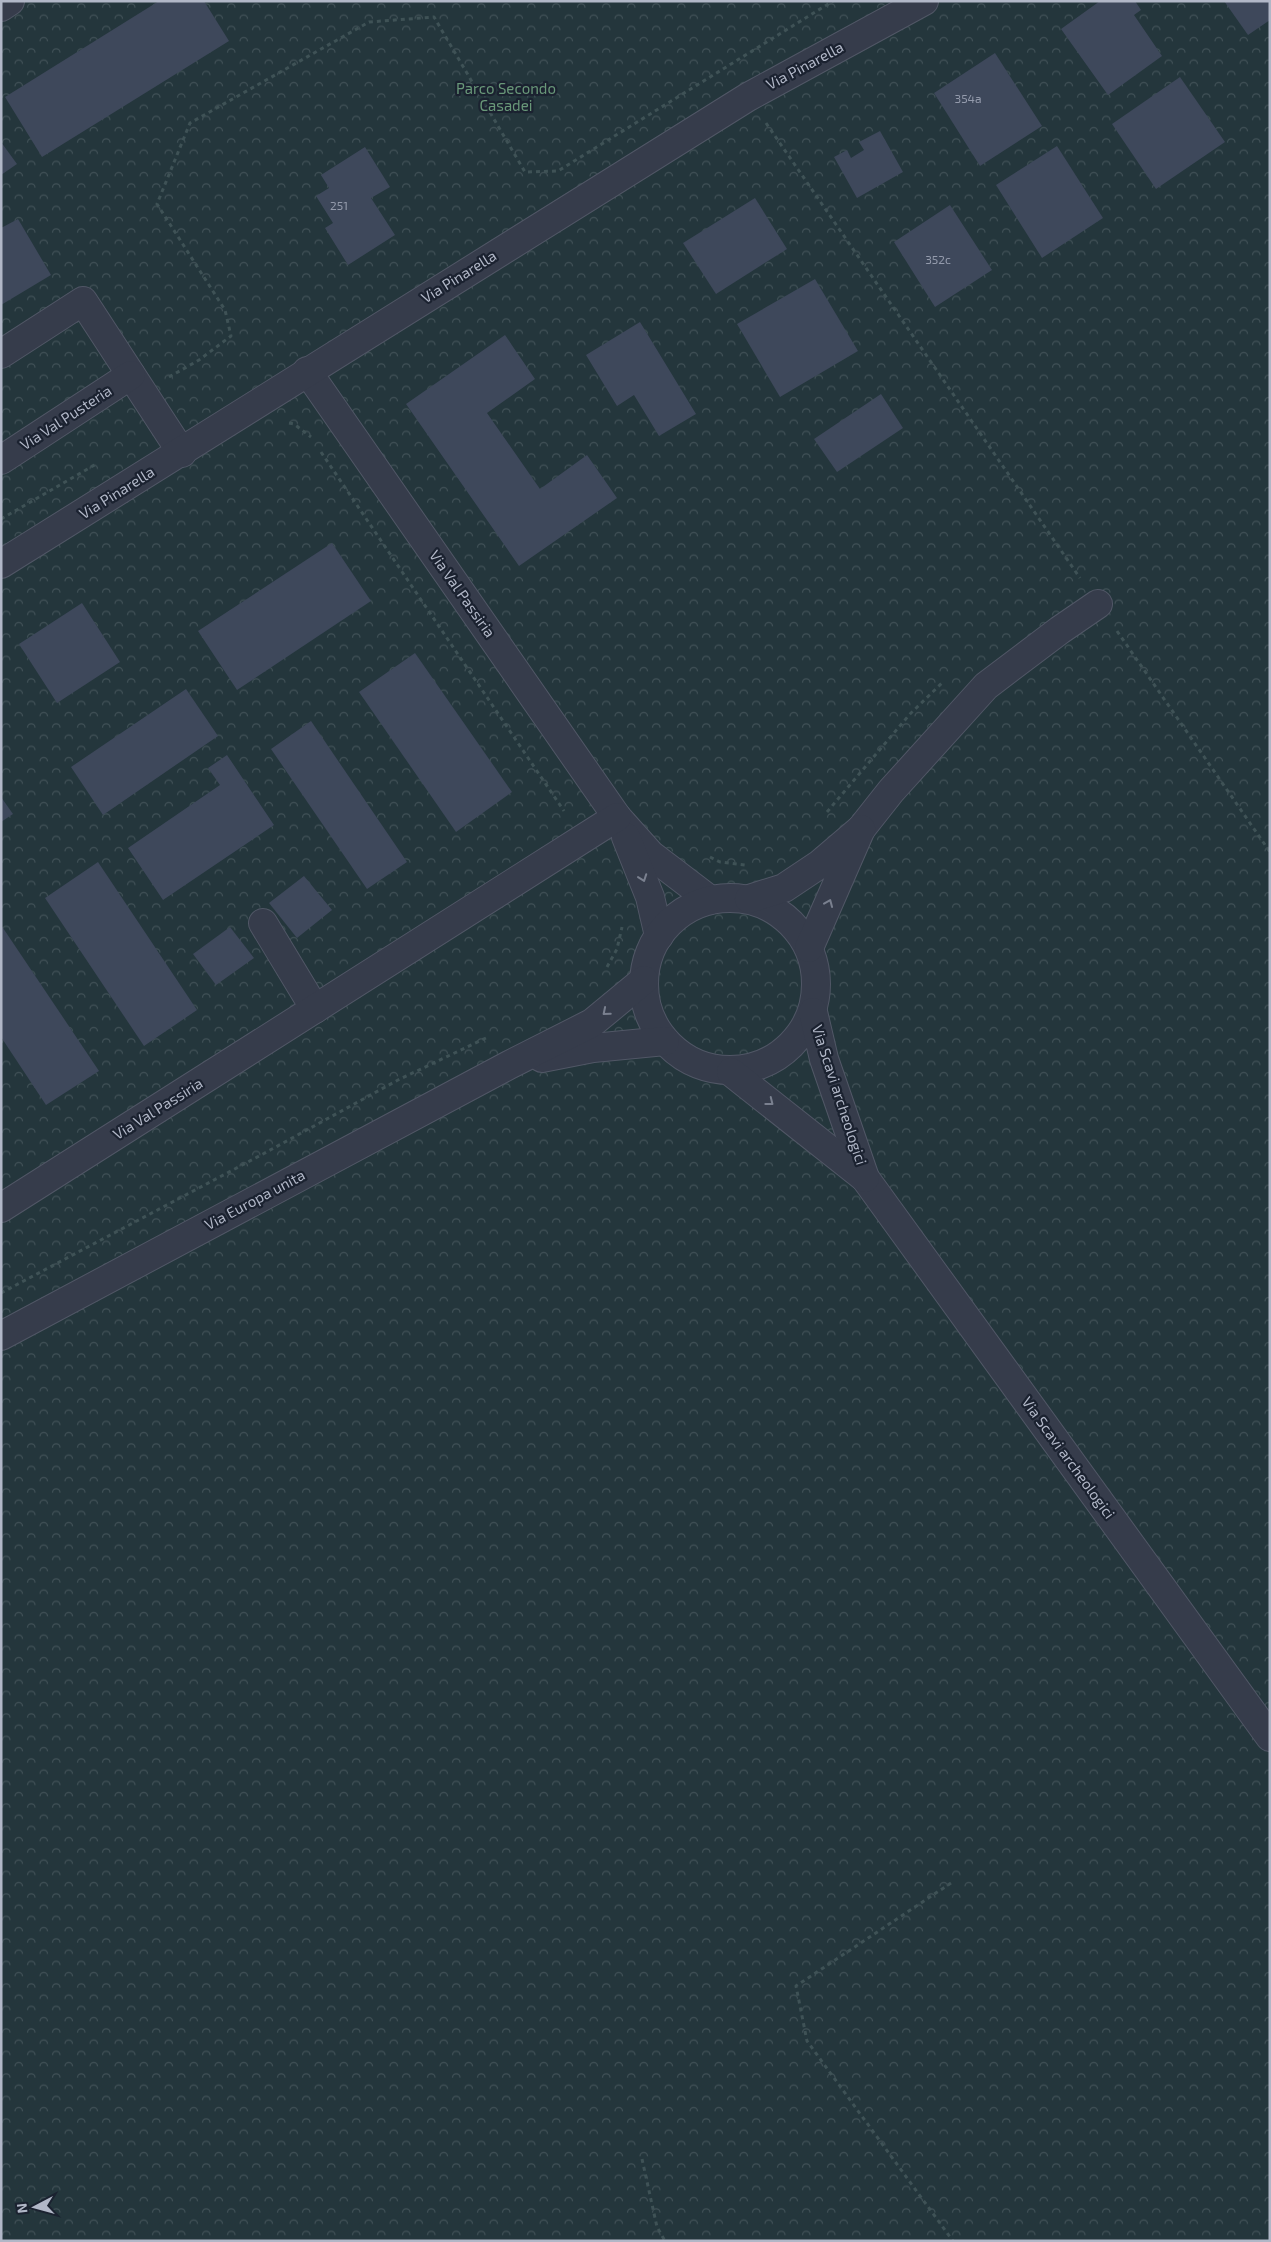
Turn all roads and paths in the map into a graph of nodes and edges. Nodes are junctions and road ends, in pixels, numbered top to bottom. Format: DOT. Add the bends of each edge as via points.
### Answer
graph roads {
  1 [pos="10,1"];
  2 [pos="834,1"];
  3 [pos="924,1"];
  4 [pos="1,7"];
  5 [pos="748,97"];
  6 [pos="1,354"];
  7 [pos="307,371"];
  8 [pos="137,384"];
  9 [pos="285,422"];
  10 [pos="182,453"];
  11 [pos="1,460"];
  12 [pos="78,473"];
  13 [pos="100,504"];
  14 [pos="2,562"];
  15 [pos="1080,578"];
  16 [pos="1072,584"];
  17 [pos="1098,604"];
  18 [pos="951,674"];
  19 [pos="617,817"];
  20 [pos="824,818"];
  21 [pos="861,829"];
  22 [pos="585,838"];
  23 [pos="1270,852"];
  24 [pos="706,855"];
  25 [pos="754,865"];
  26 [pos="749,899"];
  27 [pos="710,900"];
  28 [pos="624,919"];
  29 [pos="263,923"];
  30 [pos="659,936"];
  31 [pos="809,948"];
  32 [pos="605,971"];
  33 [pos="644,980"];
  34 [pos="315,1009"];
  35 [pos="813,1012"];
  36 [pos="494,1034"];
  37 [pos="665,1041"];
  38 [pos="509,1065"];
  39 [pos="731,1072"];
  40 [pos="866,1178"];
  41 [pos="1,1208"];
  42 [pos="1,1293"];
  43 [pos="1,1336"];
  44 [pos="1270,1737"];
  45 [pos="952,1883"];
  46 [pos="642,2159"];
  47 [pos="665,2241"];
  48 [pos="953,2241"];
  1 -- 4 [label="street"];
  2 -- 8 [label="path" via="558,171 524,172 434,17 369,22 352,31 190,123 157,204 225,310 231,336 199,360"];
  3 -- 5 [label="street, Via Pinarella"];
  5 -- 7 [label="street, Via Pinarella"];
  5 -- 15 [label="path"];
  6 -- 8 [label="street" via="83,301"];
  7 -- 10 [label="street, Via Pinarella"];
  7 -- 19 [label="street, Via Val Passiria"];
  8 -- 10 [label="street"];
  8 -- 11 [label="street, Via Val Pusteria"];
  9 -- 22 [label="path" via="294,424 310,436"];
  10 -- 13 [label="street, Via Pinarella"];
  12 -- 13 [label="path"];
  13 -- 14 [label="street, Via Pinarella"];
  15 -- 16 [label="path"];
  15 -- 17 [label="path"];
  17 -- 21 [label="street" via="986,686 891,790"];
  17 -- 23 [label="path"];
  18 -- 20 [label="path" via="910,714"];
  19 -- 22 [label="street, Via Val Passiria"];
  19 -- 27 [label="street, Via Val Passiria" via="651,855"];
  19 -- 30 [label="street, Via Val Passiria, one-way" via="650,897"];
  21 -- 26 [label="street" via="820,864 784,888"];
  31 -- 21 [label="street, one-way"];
  22 -- 34 [label="street, Via Val Passiria"];
  24 -- 25 [label="path" via="720,862"];
  26 -- 27 [label="street"];
  26 -- 31 [label="street" via="785,916"];
  27 -- 30 [label="street" via="690,907 673,919"];
  28 -- 32 [label="path" via="617,949"];
  29 -- 34 [label="street"];
  30 -- 33 [label="street" via="648,957"];
  31 -- 35 [label="street" via="816,968 817,991"];
  33 -- 37 [label="street" via="652,1023"];
  33 -- 38 [label="street, Via Europa unita, one-way" via="592,1023"];
  34 -- 41 [label="street, Via Val Passiria"];
  35 -- 39 [label="street" via="800,1036 782,1055 758,1067"];
  35 -- 40 [label="street, Via Scavi archeologici" via="829,1076"];
  36 -- 42 [label="path" via="398,1080"];
  37 -- 38 [label="street, Via Europa unita" via="593,1048"];
  37 -- 39 [label="street" via="684,1058 706,1068"];
  38 -- 43 [label="street, Via Europa unita"];
  39 -- 40 [label="street, Via Scavi archeologici, one-way"];
  40 -- 44 [label="street, Via Scavi archeologici"];
  45 -- 48 [label="path" via="796,1986 807,2041"];
  46 -- 47 [label="path" via="657,2227"];
}
